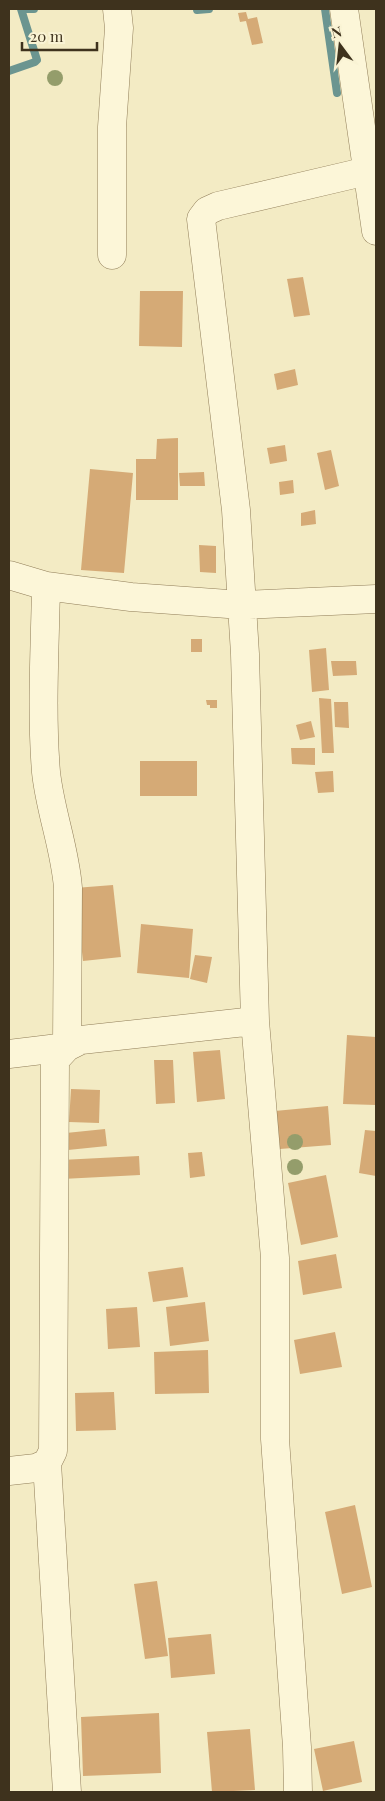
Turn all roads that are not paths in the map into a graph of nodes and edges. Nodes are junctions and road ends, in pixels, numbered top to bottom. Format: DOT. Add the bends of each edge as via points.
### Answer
graph roads {
  1 [pos="117,9"];
  2 [pos="344,9"];
  3 [pos="372,170"];
  4 [pos="376,231"];
  5 [pos="112,255"];
  6 [pos="9,575"];
  7 [pos="46,586"];
  8 [pos="376,599"];
  9 [pos="242,605"];
  10 [pos="255,1021"];
  11 [pos="67,1047"];
  12 [pos="9,1054"];
  13 [pos="47,1464"];
  14 [pos="9,1471"];
  15 [pos="67,1792"];
  16 [pos="298,1792"];
  1 -- 5 [label="street" via="120,28 112,127"];
  2 -- 3 [label="street"];
  3 -- 4 [label="street"];
  3 -- 9 [label="street" via="218,206 207,210 201,219 236,510"];
  6 -- 7 [label="street"];
  7 -- 9 [label="street" via="131,597"];
  7 -- 11 [label="street" via="46,770 67,868"];
  8 -- 9 [label="street"];
  9 -- 10 [label="street"];
  10 -- 11 [label="street" via="81,1040"];
  10 -- 16 [label="street" via="275,1258 275,1439"];
  11 -- 12 [label="street"];
  11 -- 13 [label="street" via="55,1060 54,1079 53,1452"];
  13 -- 14 [label="street"];
  13 -- 15 [label="street"];
}
